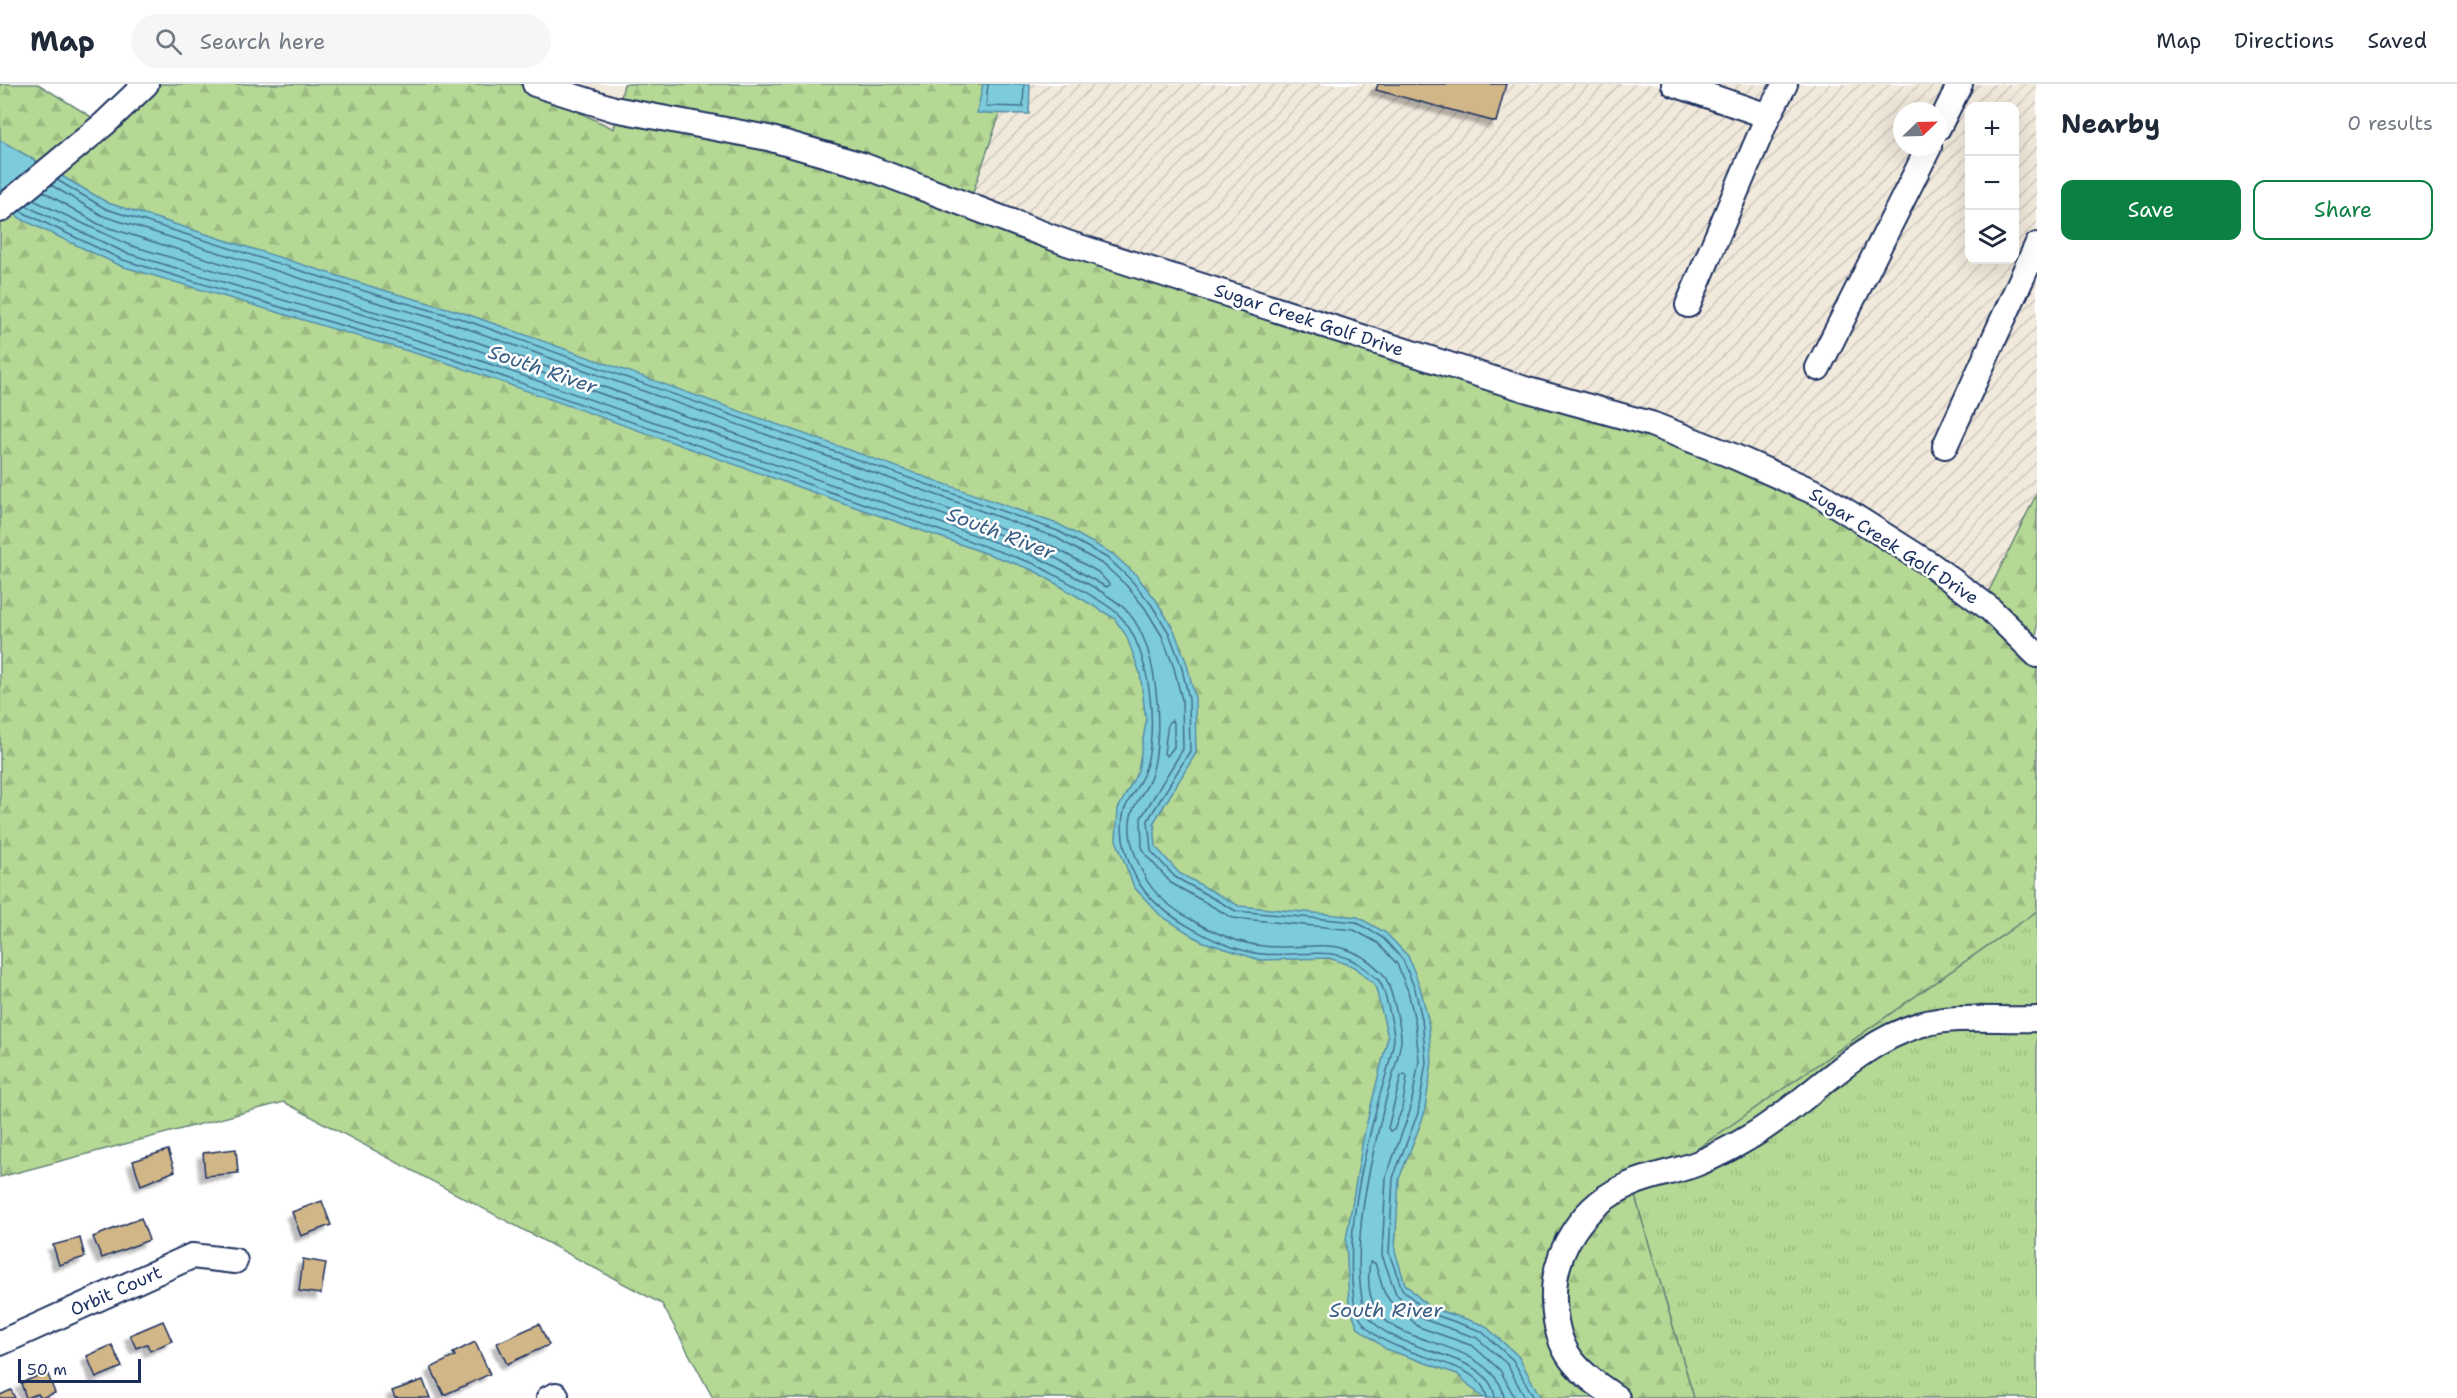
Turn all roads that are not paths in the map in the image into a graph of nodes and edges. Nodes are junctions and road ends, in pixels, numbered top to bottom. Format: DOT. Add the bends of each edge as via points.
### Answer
graph roads {
  1 [pos="146,84"];
  2 [pos="535,84"];
  3 [pos="1674,84"];
  4 [pos="1785,84"];
  5 [pos="1960,84"];
  6 [pos="1947,110"];
  7 [pos="1768,116"];
  8 [pos="1924,156"];
  9 [pos="0,210"];
  10 [pos="2037,245"];
  11 [pos="1688,305"];
  12 [pos="1818,368"];
  13 [pos="1945,446"];
  14 [pos="2037,656"];
  15 [pos="2037,1019"];
  16 [pos="235,1261"];
  17 [pos="0,1343"];
  18 [pos="1617,1398"];
  1 -- 9 [label="street"];
  2 -- 14 [label="street, Sugar Creek Golf Drive" via="614,110 768,138 862,165 1067,243 1528,390 1651,424 1819,495 1931,565 1981,602"];
  3 -- 7 [label="street"];
  4 -- 7 [label="street"];
  5 -- 6 [label="street"];
  7 -- 11 [label="street"];
  8 -- 12 [label="street"];
  10 -- 13 [label="street"];
  15 -- 18 [label="street" via="1975,1019 1919,1025 1876,1045 1790,1109 1722,1152 1697,1164 1630,1184 1586,1214 1568,1237 1559,1264 1553,1291 1555,1322 1565,1352 1582,1374"];
  16 -- 17 [label="street, Orbit Court" via="192,1256"];
}
